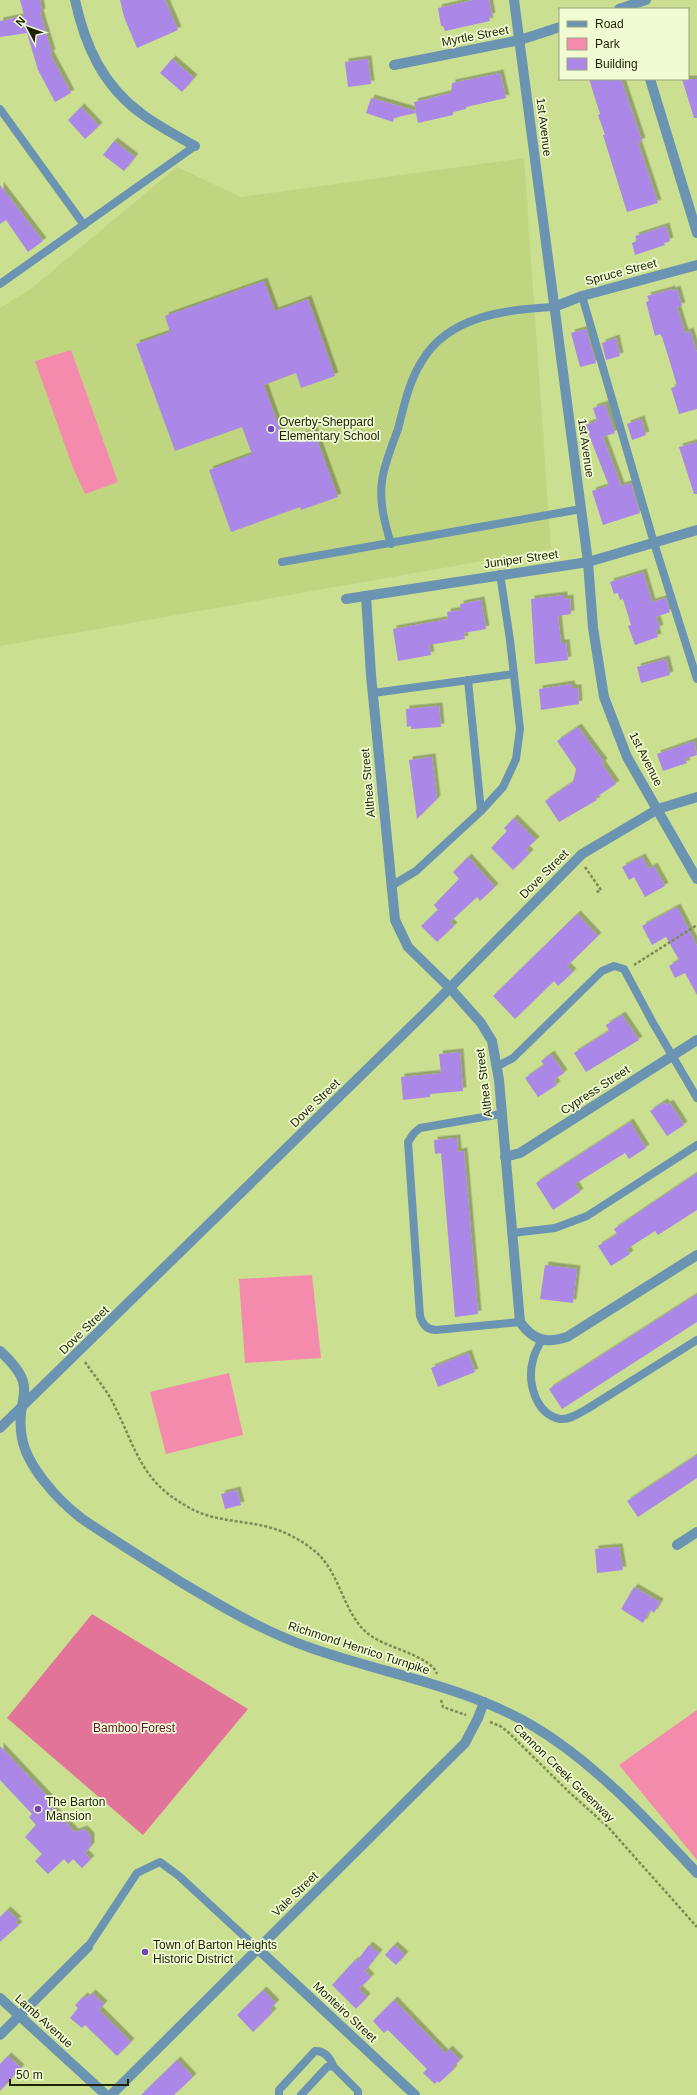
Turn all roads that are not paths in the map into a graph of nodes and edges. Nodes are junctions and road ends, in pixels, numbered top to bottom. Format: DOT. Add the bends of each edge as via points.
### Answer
graph roads {
  1 [pos="75,0"];
  2 [pos="514,0"];
  3 [pos="646,0"];
  4 [pos="625,6"];
  5 [pos="559,27"];
  6 [pos="520,40"];
  7 [pos="394,65"];
  8 [pos="650,80"];
  9 [pos="0,109"];
  10 [pos="195,146"];
  11 [pos="84,225"];
  12 [pos="697,233"];
  13 [pos="697,265"];
  14 [pos="0,284"];
  15 [pos="582,296"];
  16 [pos="554,307"];
  17 [pos="581,509"];
  18 [pos="697,530"];
  19 [pos="654,543"];
  20 [pos="391,544"];
  21 [pos="282,562"];
  22 [pos="588,562"];
  23 [pos="500,574"];
  24 [pos="366,596"];
  25 [pos="346,599"];
  26 [pos="514,674"];
  27 [pos="697,678"];
  28 [pos="468,680"];
  29 [pos="373,693"];
  30 [pos="697,797"];
  31 [pos="658,809"];
  32 [pos="481,811"];
  33 [pos="697,879"];
  34 [pos="391,886"];
  35 [pos="450,988"];
  36 [pos="697,1040"];
  37 [pos="673,1055"];
  38 [pos="496,1067"];
  39 [pos="697,1098"];
  40 [pos="501,1114"];
  41 [pos="697,1145"];
  42 [pos="505,1157"];
  43 [pos="512,1233"];
  44 [pos="697,1255"];
  45 [pos="520,1322"];
  46 [pos="542,1340"];
  47 [pos="697,1340"];
  48 [pos="0,1351"];
  49 [pos="23,1407"];
  50 [pos="0,1428"];
  51 [pos="697,1532"];
  52 [pos="676,1545"];
  53 [pos="484,1702"];
  54 [pos="697,1873"];
  55 [pos="88,1947"];
  56 [pos="258,1949"];
  57 [pos="0,1998"];
  58 [pos="20,2016"];
  59 [pos="0,2036"];
  60 [pos="333,2066"];
  61 [pos="106,2095"];
  62 [pos="111,2095"];
  63 [pos="279,2095"];
  64 [pos="302,2095"];
  65 [pos="358,2095"];
  66 [pos="415,2095"];
  1 -- 10 [label="street" via="90,48 104,77 142,115"];
  2 -- 6 [label="street, 1st Avenue"];
  3 -- 4 [label="street"];
  5 -- 6 [label="street, Myrtle Street"];
  6 -- 7 [label="street, Myrtle Street"];
  6 -- 16 [label="street, 1st Avenue"];
  8 -- 12 [label="street"];
  9 -- 11 [label="lane"];
  10 -- 11 [label="lane"];
  11 -- 14 [label="lane"];
  13 -- 15 [label="street, Spruce Street"];
  15 -- 16 [label="street, Spruce Street"];
  15 -- 19 [label="lane"];
  16 -- 17 [label="street, 1st Avenue"];
  16 -- 20 [label="lane" via="501,312 473,320 444,336 422,360 412,380 382,481 383,516"];
  17 -- 20 [label="lane"];
  17 -- 22 [label="street, 1st Avenue"];
  18 -- 19 [label="street, Juniper Street"];
  19 -- 22 [label="street, Juniper Street"];
  19 -- 27 [label="lane"];
  20 -- 21 [label="lane"];
  22 -- 23 [label="street, Juniper Street"];
  22 -- 31 [label="street, 1st Avenue" via="593,628 604,697 627,757"];
  23 -- 24 [label="street, Juniper Street"];
  23 -- 26 [label="lane"];
  24 -- 25 [label="street, Juniper Street"];
  24 -- 29 [label="street, Althea Street"];
  26 -- 28 [label="lane"];
  26 -- 32 [label="lane" via="520,729 516,760 503,787"];
  28 -- 29 [label="lane"];
  28 -- 32 [label="lane"];
  29 -- 34 [label="street, Althea Street"];
  30 -- 31 [label="street, Dove Street"];
  31 -- 33 [label="street, 1st Avenue"];
  31 -- 35 [label="street, Dove Street" via="578,858"];
  32 -- 34 [label="lane" via="416,871"];
  34 -- 35 [label="street, Althea Street" via="395,920 408,947"];
  35 -- 38 [label="street, Althea Street" via="481,1023 492,1041"];
  35 -- 49 [label="street, Dove Street"];
  36 -- 37 [label="street, Cypress Street"];
  37 -- 38 [label="lane" via="625,971 614,966 602,971 514,1058"];
  37 -- 39 [label="lane"];
  37 -- 42 [label="street, Cypress Street" via="520,1153"];
  38 -- 40 [label="street, Althea Street"];
  40 -- 42 [label="street, Althea Street"];
  40 -- 45 [label="lane" via="420,1128 408,1142 420,1316 429,1329 436,1330"];
  41 -- 43 [label="lane" via="587,1216 555,1228"];
  42 -- 43 [label="street, Althea Street"];
  43 -- 45 [label="street, Althea Street"];
  44 -- 46 [label="street" via="567,1337"];
  45 -- 46 [label="street" via="529,1334"];
  46 -- 47 [label="lane" via="533,1359 530,1376 533,1391 539,1404 560,1419 569,1418 587,1409"];
  48 -- 49 [label="street, Richmond Henrico Turnpike" via="22,1375 25,1391"];
  49 -- 50 [label="street, Dove Street"];
  49 -- 53 [label="street, Richmond Henrico Turnpike" via="22,1438 41,1476 68,1508 103,1534 214,1602 272,1633 311,1648"];
  51 -- 52 [label="street"];
  53 -- 54 [label="street, Richmond Henrico Turnpike" via="532,1725 566,1748 628,1804"];
  53 -- 56 [label="street, Vale Street" via="465,1743"];
  55 -- 56 [label="lane" via="137,1873 160,1862 179,1876"];
  55 -- 58 [label="street"];
  56 -- 62 [label="street, Vale Street"];
  56 -- 66 [label="street, Monteiro Street"];
  57 -- 58 [label="street, Lamb Avenue"];
  58 -- 59 [label="street"];
  58 -- 61 [label="street, Lamb Avenue"];
  60 -- 63 [label="lane" via="330,2058 320,2051 315,2051 279,2090"];
  60 -- 64 [label="lane" via="327,2067"];
  60 -- 65 [label="lane" via="358,2091"];
}
